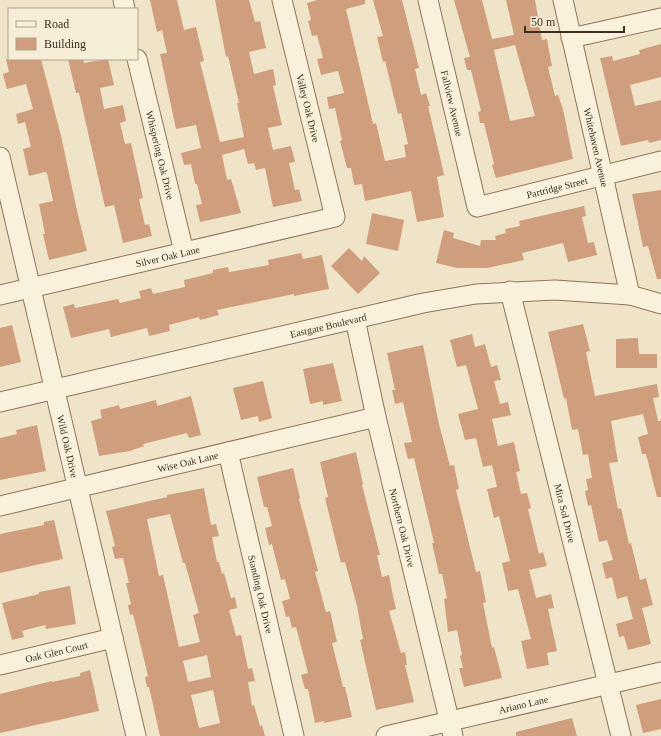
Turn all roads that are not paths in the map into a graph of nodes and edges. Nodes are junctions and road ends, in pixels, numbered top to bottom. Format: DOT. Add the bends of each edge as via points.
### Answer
graph roads {
  1 [pos="282,0"];
  2 [pos="428,0"];
  3 [pos="563,0"];
  4 [pos="661,18"];
  5 [pos="571,38"];
  6 [pos="137,60"];
  7 [pos="0,157"];
  8 [pos="661,161"];
  9 [pos="603,175"];
  10 [pos="477,206"];
  11 [pos="335,217"];
  12 [pos="184,252"];
  13 [pos="31,288"];
  14 [pos="510,291"];
  15 [pos="0,295"];
  16 [pos="630,295"];
  17 [pos="661,304"];
  18 [pos="355,319"];
  19 [pos="55,390"];
  20 [pos="0,402"];
  21 [pos="376,417"];
  22 [pos="228,452"];
  23 [pos="78,487"];
  24 [pos="0,506"];
  25 [pos="113,638"];
  26 [pos="0,665"];
  27 [pos="661,672"];
  28 [pos="608,684"];
  29 [pos="451,729"];
  30 [pos="136,736"];
  31 [pos="294,736"];
  32 [pos="386,736"];
  33 [pos="620,736"];
  1 -- 11 [label="street, Valley Oak Drive"];
  2 -- 10 [label="street, Fallview Avenue"];
  3 -- 5 [label="street, Whitehaven Avenue"];
  4 -- 5 [label="street"];
  5 -- 9 [label="street, Whitehaven Avenue"];
  6 -- 12 [label="street, Whispering Oak Drive"];
  7 -- 13 [label="street, Wild Oak Drive"];
  8 -- 9 [label="street, Partridge Street"];
  9 -- 10 [label="street, Partridge Street"];
  9 -- 16 [label="street, Whitehaven Avenue"];
  11 -- 12 [label="street, Silver Oak Lane"];
  12 -- 13 [label="street, Silver Oak Lane"];
  13 -- 15 [label="street, Silver Oak Lane"];
  13 -- 19 [label="street, Wild Oak Drive"];
  14 -- 16 [label="street, Eastgate Boulevard" via="555,290"];
  14 -- 18 [label="street, Eastgate Boulevard" via="444,299"];
  14 -- 28 [label="street, Mira Sol Drive"];
  16 -- 17 [label="street, Eastgate Boulevard"];
  18 -- 19 [label="street, Eastgate Boulevard"];
  18 -- 21 [label="street, Northern Oak Drive"];
  19 -- 20 [label="street, Eastgate Boulevard"];
  19 -- 23 [label="street, Wild Oak Drive"];
  21 -- 22 [label="street, Wise Oak Lane"];
  21 -- 29 [label="street, Northern Oak Drive"];
  22 -- 23 [label="street, Wise Oak Lane"];
  22 -- 31 [label="street, Standing Oak Drive"];
  23 -- 24 [label="street, Wise Oak Lane"];
  23 -- 25 [label="street, Wild Oak Drive"];
  25 -- 26 [label="street, Oak Glen Court"];
  25 -- 30 [label="street, Wild Oak Drive"];
  27 -- 28 [label="street, Ariano Lane"];
  28 -- 29 [label="street, Ariano Lane"];
  28 -- 33 [label="street, Mira Sol Drive"];
  29 -- 32 [label="street, Ariano Lane"];
}
